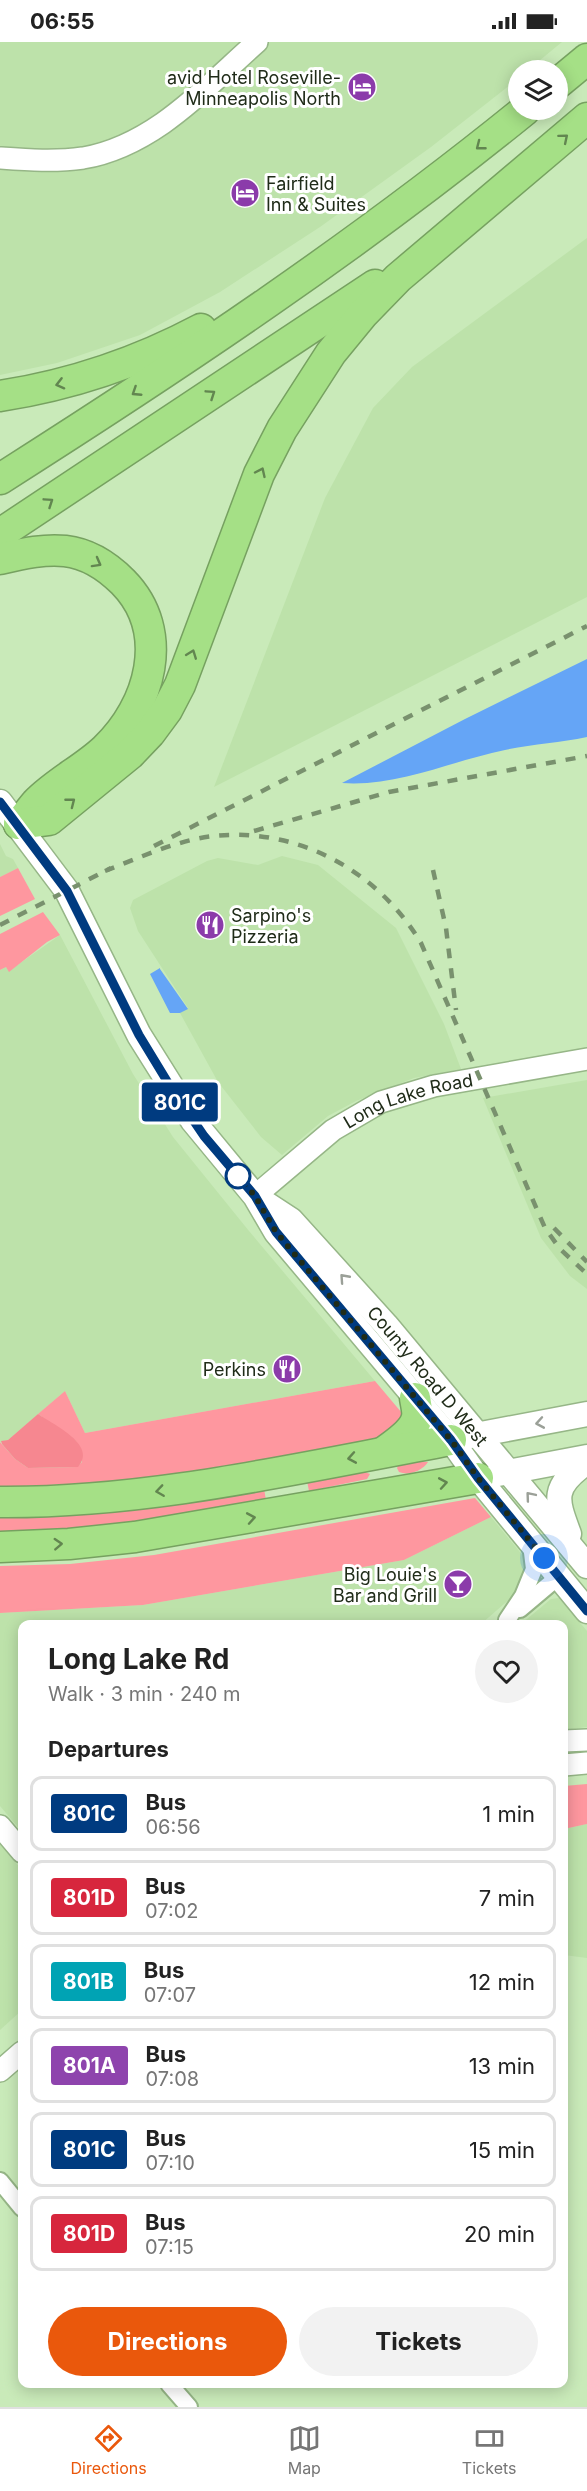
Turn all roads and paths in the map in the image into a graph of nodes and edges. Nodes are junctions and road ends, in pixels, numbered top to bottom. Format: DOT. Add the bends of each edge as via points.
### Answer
graph roads {
  1 [pos="257,42"];
  2 [pos="587,59"];
  3 [pos="568,75"];
  4 [pos="587,118"];
  5 [pos="512,120"];
  6 [pos="0,158"];
  7 [pos="408,202"];
  8 [pos="440,242"];
  9 [pos="0,396"];
  10 [pos="0,479"];
  11 [pos="0,534"];
  12 [pos="0,559"];
  13 [pos="0,802"];
  14 [pos="19,824"];
  15 [pos="587,1059"];
  16 [pos="255,1196"];
  17 [pos="415,1398"];
  18 [pos="587,1414"];
  19 [pos="464,1437"];
  20 [pos="383,1453"];
  21 [pos="587,1457"];
  22 [pos="587,1462"];
  23 [pos="510,1472"];
  24 [pos="478,1478"];
  25 [pos="0,1502"];
  26 [pos="530,1540"];
  27 [pos="0,1547"];
  28 [pos="582,1560"];
  29 [pos="558,1577"];
  30 [pos="587,1611"];
  31 [pos="505,1620"];
  32 [pos="506,1620"];
  33 [pos="587,1740"];
  34 [pos="568,1741"];
  35 [pos="587,1763"];
  36 [pos="568,1765"];
  37 [pos="0,1826"];
  38 [pos="18,1847"];
  39 [pos="18,2055"];
  40 [pos="0,2070"];
  41 [pos="0,2181"];
  42 [pos="18,2203"];
  43 [pos="173,2388"];
  44 [pos="189,2407"];
  1 -- 6 [label="street" via="174,114 131,143 108,152 59,161"];
  2 -- 3 [label="highway"];
  8 -- 4 [label="highway, one-way"];
  5 -- 7 [label="highway, one-way"];
  7 -- 9 [label="highway, one-way" via="170,346 85,378"];
  7 -- 10 [label="highway, one-way" via="211,343"];
  11 -- 8 [label="highway, one-way"];
  14 -- 8 [label="highway, one-way" via="49,820 130,754 167,710 180,685 259,474 282,429 331,353 363,314"];
  12 -- 14 [label="highway, one-way" via="42,549 94,560 117,577 136,599 152,649 146,686 123,729 92,761 37,802"];
  13 -- 14 [label="main road, County Road D West"];
  14 -- 16 [label="main road, County Road D West" via="67,891 158,1068 193,1121"];
  15 -- 16 [label="street, Long Lake Road" via="434,1086 381,1102 333,1130"];
  16 -- 17 [label="main road, County Road D West" via="276,1232"];
  19 -- 16 [label="main road, County Road D West, one-way" via="386,1325 291,1220"];
  17 -- 19 [label="main road, County Road D West"];
  17 -- 20 [label="highway" via="417,1417 408,1434"];
  18 -- 19 [label="main road, one-way"];
  19 -- 20 [label="highway"];
  19 -- 23 [label="main road, County Road D West"];
  19 -- 24 [label="main road, County Road D West"];
  20 -- 25 [label="highway, one-way" via="157,1492"];
  21 -- 23 [label="main road"];
  22 -- 28 [label="main road" via="565,1482 558,1500 560,1514"];
  23 -- 24 [label="main road"];
  28 -- 23 [label="main road, County Road D West, one-way"];
  24 -- 26 [label="main road, County Road D West"];
  27 -- 24 [label="highway, one-way" via="146,1535"];
  26 -- 29 [label="main road, County Road D West"];
  26 -- 31 [label="street" via="534,1569 523,1596"];
  29 -- 30 [label="main road, County Road D West"];
  29 -- 32 [label="street"];
  33 -- 34 [label="street"];
  35 -- 36 [label="street"];
  37 -- 38 [label="street"];
  39 -- 40 [label="street"];
  41 -- 42 [label="street"];
  43 -- 44 [label="street"];
}
